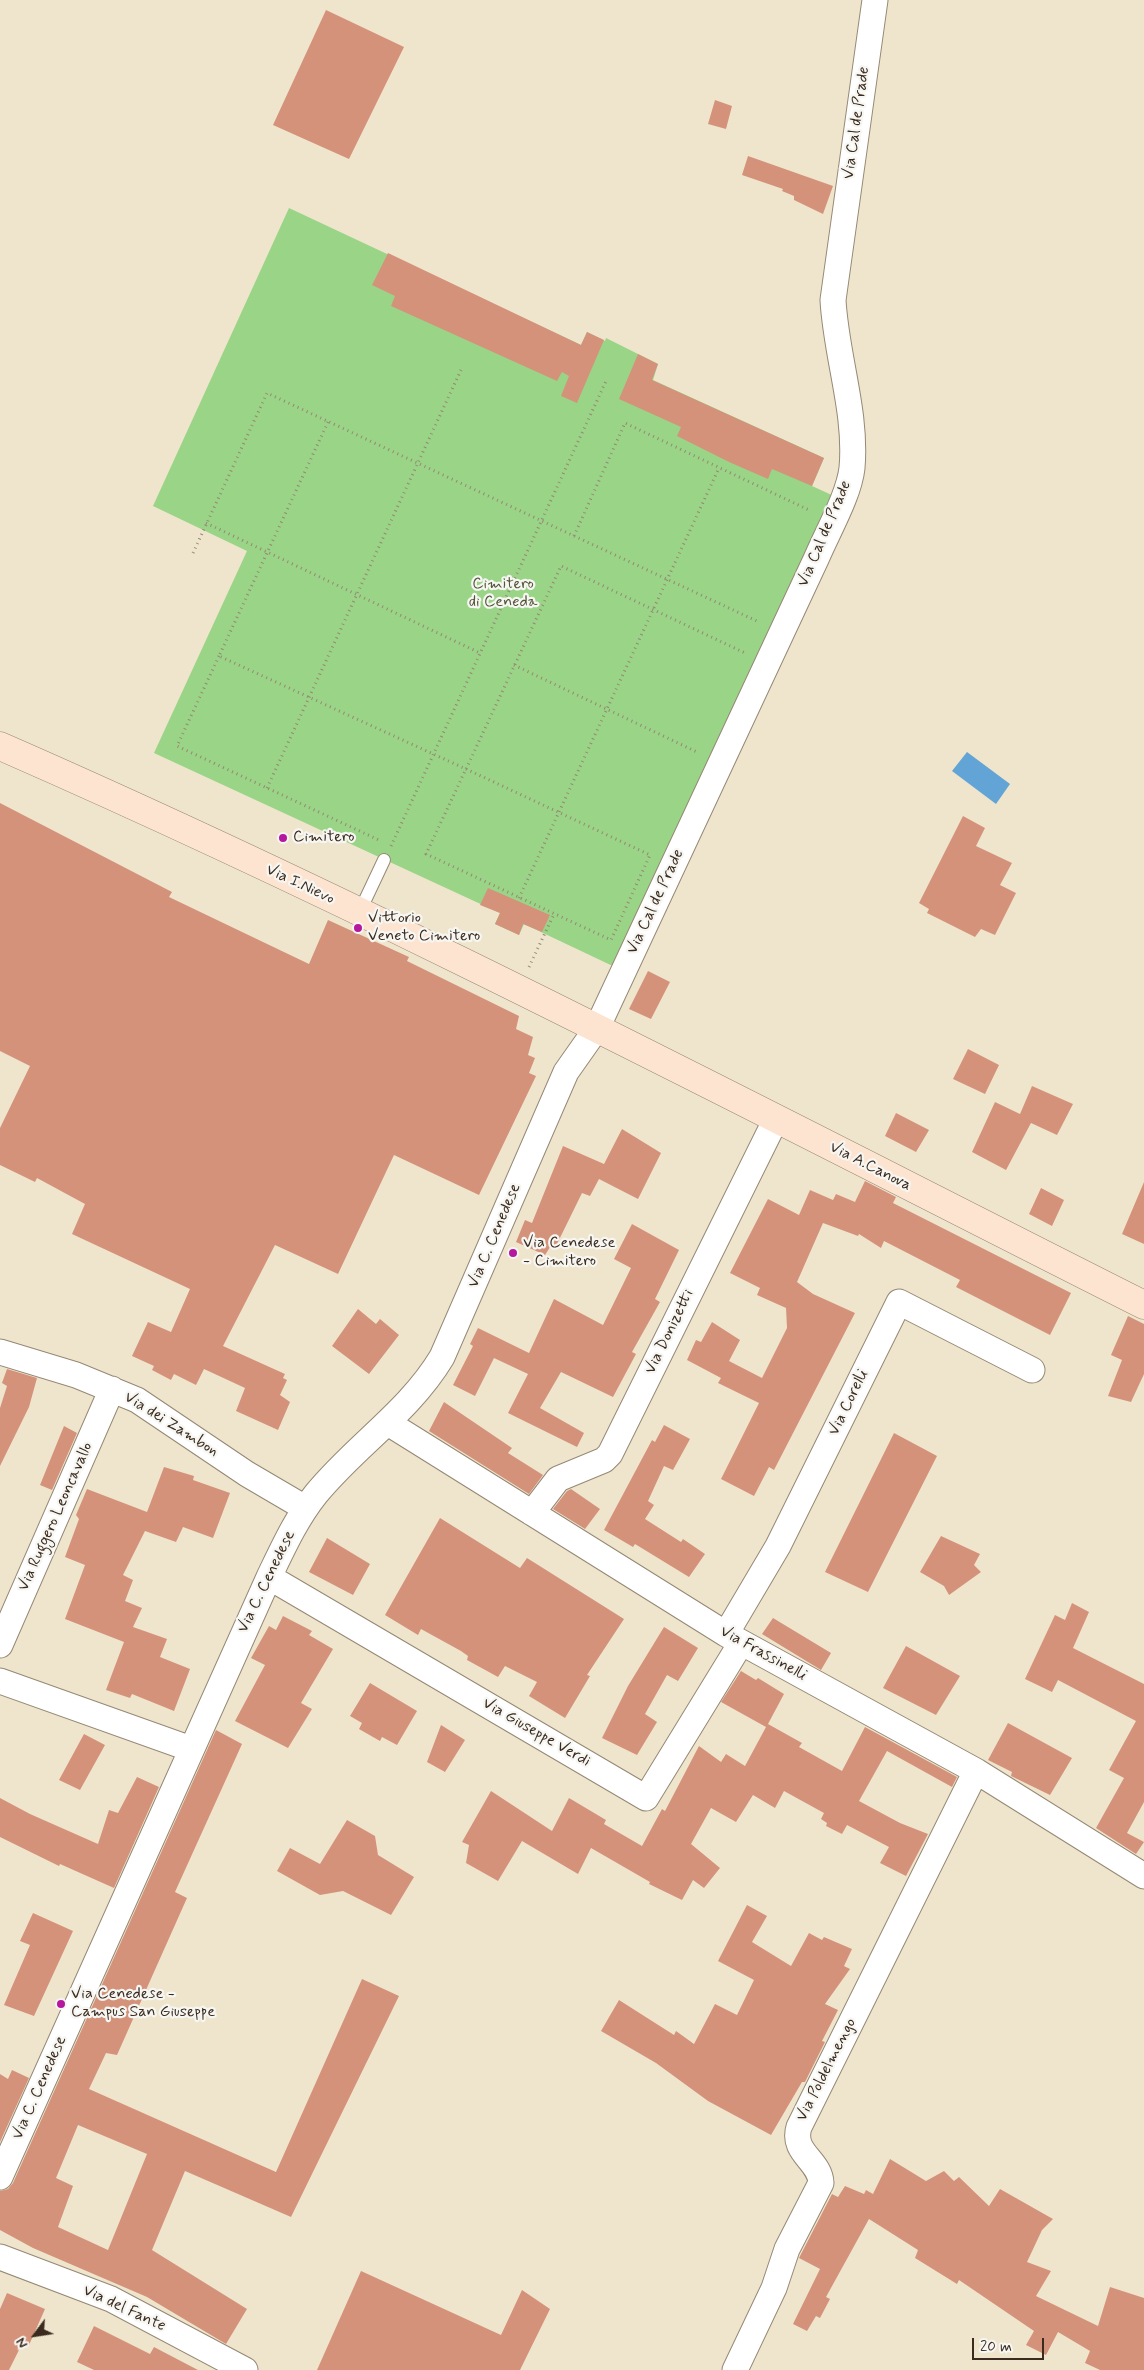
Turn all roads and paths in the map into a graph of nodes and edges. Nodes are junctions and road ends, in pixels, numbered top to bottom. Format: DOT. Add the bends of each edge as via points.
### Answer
graph roads {
  1 [pos="875,0"];
  2 [pos="462,370"];
  3 [pos="607,379"];
  4 [pos="328,422"];
  5 [pos="418,464"];
  6 [pos="719,467"];
  7 [pos="808,519"];
  8 [pos="541,521"];
  9 [pos="206,523"];
  10 [pos="574,536"];
  11 [pos="268,552"];
  12 [pos="192,553"];
  13 [pos="668,580"];
  14 [pos="357,595"];
  15 [pos="654,610"];
  16 [pos="764,614"];
  17 [pos="480,653"];
  18 [pos="219,656"];
  19 [pos="742,662"];
  20 [pos="514,665"];
  21 [pos="309,697"];
  22 [pos="607,710"];
  23 [pos="703,745"];
  24 [pos="0,746"];
  25 [pos="433,754"];
  26 [pos="466,769"];
  27 [pos="267,788"];
  28 [pos="559,812"];
  29 [pos="384,860"];
  30 [pos="519,898"];
  31 [pos="359,913"];
  32 [pos="554,914"];
  33 [pos="529,967"];
  34 [pos="597,1028"];
  35 [pos="776,1119"];
  36 [pos="1144,1305"];
  37 [pos="0,1352"];
  38 [pos="1032,1370"];
  39 [pos="112,1389"];
  40 [pos="388,1423"];
  41 [pos="305,1508"];
  42 [pos="532,1513"];
  43 [pos="269,1577"];
  44 [pos="733,1639"];
  45 [pos="0,1645"];
  46 [pos="0,1681"];
  47 [pos="190,1749"];
  48 [pos="976,1771"];
  49 [pos="1144,1876"];
  50 [pos="0,2177"];
  51 [pos="0,2257"];
  52 [pos="245,2370"];
  53 [pos="735,2370"];
  1 -- 34 [label="street, Via Cal de Prade" via="833,300 834,327 853,437 852,470 817,557"];
  2 -- 5 [label="path"];
  3 -- 8 [label="path"];
  4 -- 5 [label="path"];
  4 -- 9 [label="path" via="266,393"];
  4 -- 11 [label="path"];
  5 -- 8 [label="path"];
  5 -- 14 [label="path"];
  6 -- 7 [label="path" via="812,510"];
  6 -- 10 [label="path" via="625,423"];
  6 -- 13 [label="path"];
  8 -- 10 [label="path"];
  8 -- 17 [label="path"];
  9 -- 11 [label="path"];
  9 -- 12 [label="path"];
  10 -- 13 [label="path"];
  11 -- 14 [label="path"];
  11 -- 18 [label="path"];
  13 -- 15 [label="path"];
  13 -- 16 [label="path" via="760,623"];
  14 -- 17 [label="path"];
  14 -- 21 [label="path"];
  15 -- 19 [label="path" via="746,654"];
  15 -- 20 [label="path" via="561,566"];
  15 -- 22 [label="path"];
  17 -- 25 [label="path"];
  18 -- 21 [label="path"];
  18 -- 27 [label="path" via="177,746"];
  20 -- 22 [label="path"];
  20 -- 26 [label="path"];
  21 -- 25 [label="path"];
  21 -- 27 [label="path"];
  22 -- 23 [label="path" via="699,753"];
  22 -- 28 [label="path"];
  24 -- 31 [label="street, Via I.Nievo"];
  25 -- 26 [label="path"];
  25 -- 27 [label="path" via="391,846"];
  26 -- 28 [label="path"];
  26 -- 30 [label="path" via="426,854"];
  28 -- 30 [label="path"];
  28 -- 32 [label="path" via="650,855 610,940"];
  29 -- 31 [label="lane"];
  30 -- 32 [label="path"];
  31 -- 34 [label="street, Via I.Nievo"];
  32 -- 33 [label="path"];
  34 -- 35 [label="street, Via A.Canova"];
  34 -- 40 [label="street, Via C. Cenedese" via="566,1072 442,1357 417,1394"];
  35 -- 36 [label="street, Via A.Canova"];
  35 -- 42 [label="street, Via Donizetti" via="610,1454 604,1460 558,1479"];
  37 -- 39 [label="street, Via dei Zambon"];
  38 -- 44 [label="street, Via Corelli" via="900,1302"];
  39 -- 41 [label="street, Via dei Zambon" via="153,1410 247,1474"];
  39 -- 45 [label="street, Via Ruggero Leoncavallo"];
  40 -- 41 [label="street, Via C. Cenedese" via="329,1479"];
  40 -- 42 [label="street, Via Frassinelli"];
  41 -- 43 [label="street, Via C. Cenedese"];
  42 -- 44 [label="street, Via Frassinelli"];
  43 -- 44 [label="street, Via Giuseppe Verdi" via="646,1798"];
  43 -- 47 [label="street, Via C. Cenedese"];
  44 -- 48 [label="street, Via Frassinelli"];
  46 -- 47 [label="street"];
  47 -- 50 [label="street, Via C. Cenedese"];
  48 -- 49 [label="street, Via Frassinelli"];
  48 -- 53 [label="street, Via Poldelmengo" via="799,2127 798,2146 819,2173 821,2183 787,2249 774,2288"];
  51 -- 52 [label="street, Via del Fante" via="111,2299"];
}
